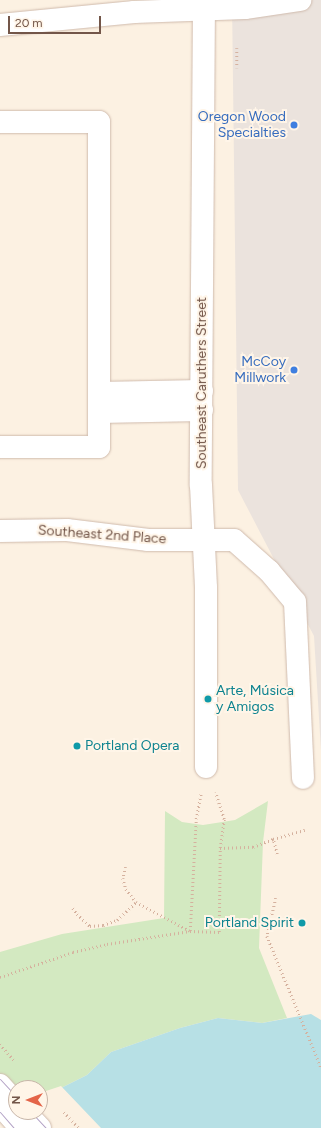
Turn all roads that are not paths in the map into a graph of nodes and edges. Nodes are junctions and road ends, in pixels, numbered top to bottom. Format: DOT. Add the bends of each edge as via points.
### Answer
graph roads {
  1 [pos="300,0"];
  2 [pos="204,5"];
  3 [pos="0,25"];
  4 [pos="0,122"];
  5 [pos="202,401"];
  6 [pos="99,402"];
  7 [pos="0,447"];
  8 [pos="0,531"];
  9 [pos="204,540"];
  10 [pos="206,767"];
  11 [pos="303,778"];
  12 [pos="0,1085"];
  13 [pos="8,1094"];
  14 [pos="0,1105"];
  15 [pos="32,1120"];
  16 [pos="21,1128"];
  17 [pos="40,1128"];
  1 -- 2 [label="street" via="245,8"];
  2 -- 3 [label="street"];
  2 -- 5 [label="street, Southeast Caruthers Street"];
  4 -- 6 [label="street" via="99,122"];
  5 -- 6 [label="street"];
  5 -- 9 [label="street, Southeast Caruthers Street" via="201,485"];
  6 -- 7 [label="street" via="99,447"];
  8 -- 9 [label="street, Southeast 2nd Place" via="67,530 148,540"];
  9 -- 10 [label="street, Southeast Caruthers Street"];
  9 -- 11 [label="street, Southeast 2nd Place" via="234,540 269,571 295,602"];
  12 -- 13 [label="street"];
  14 -- 16 [label="street"];
  15 -- 17 [label="street"];
}
